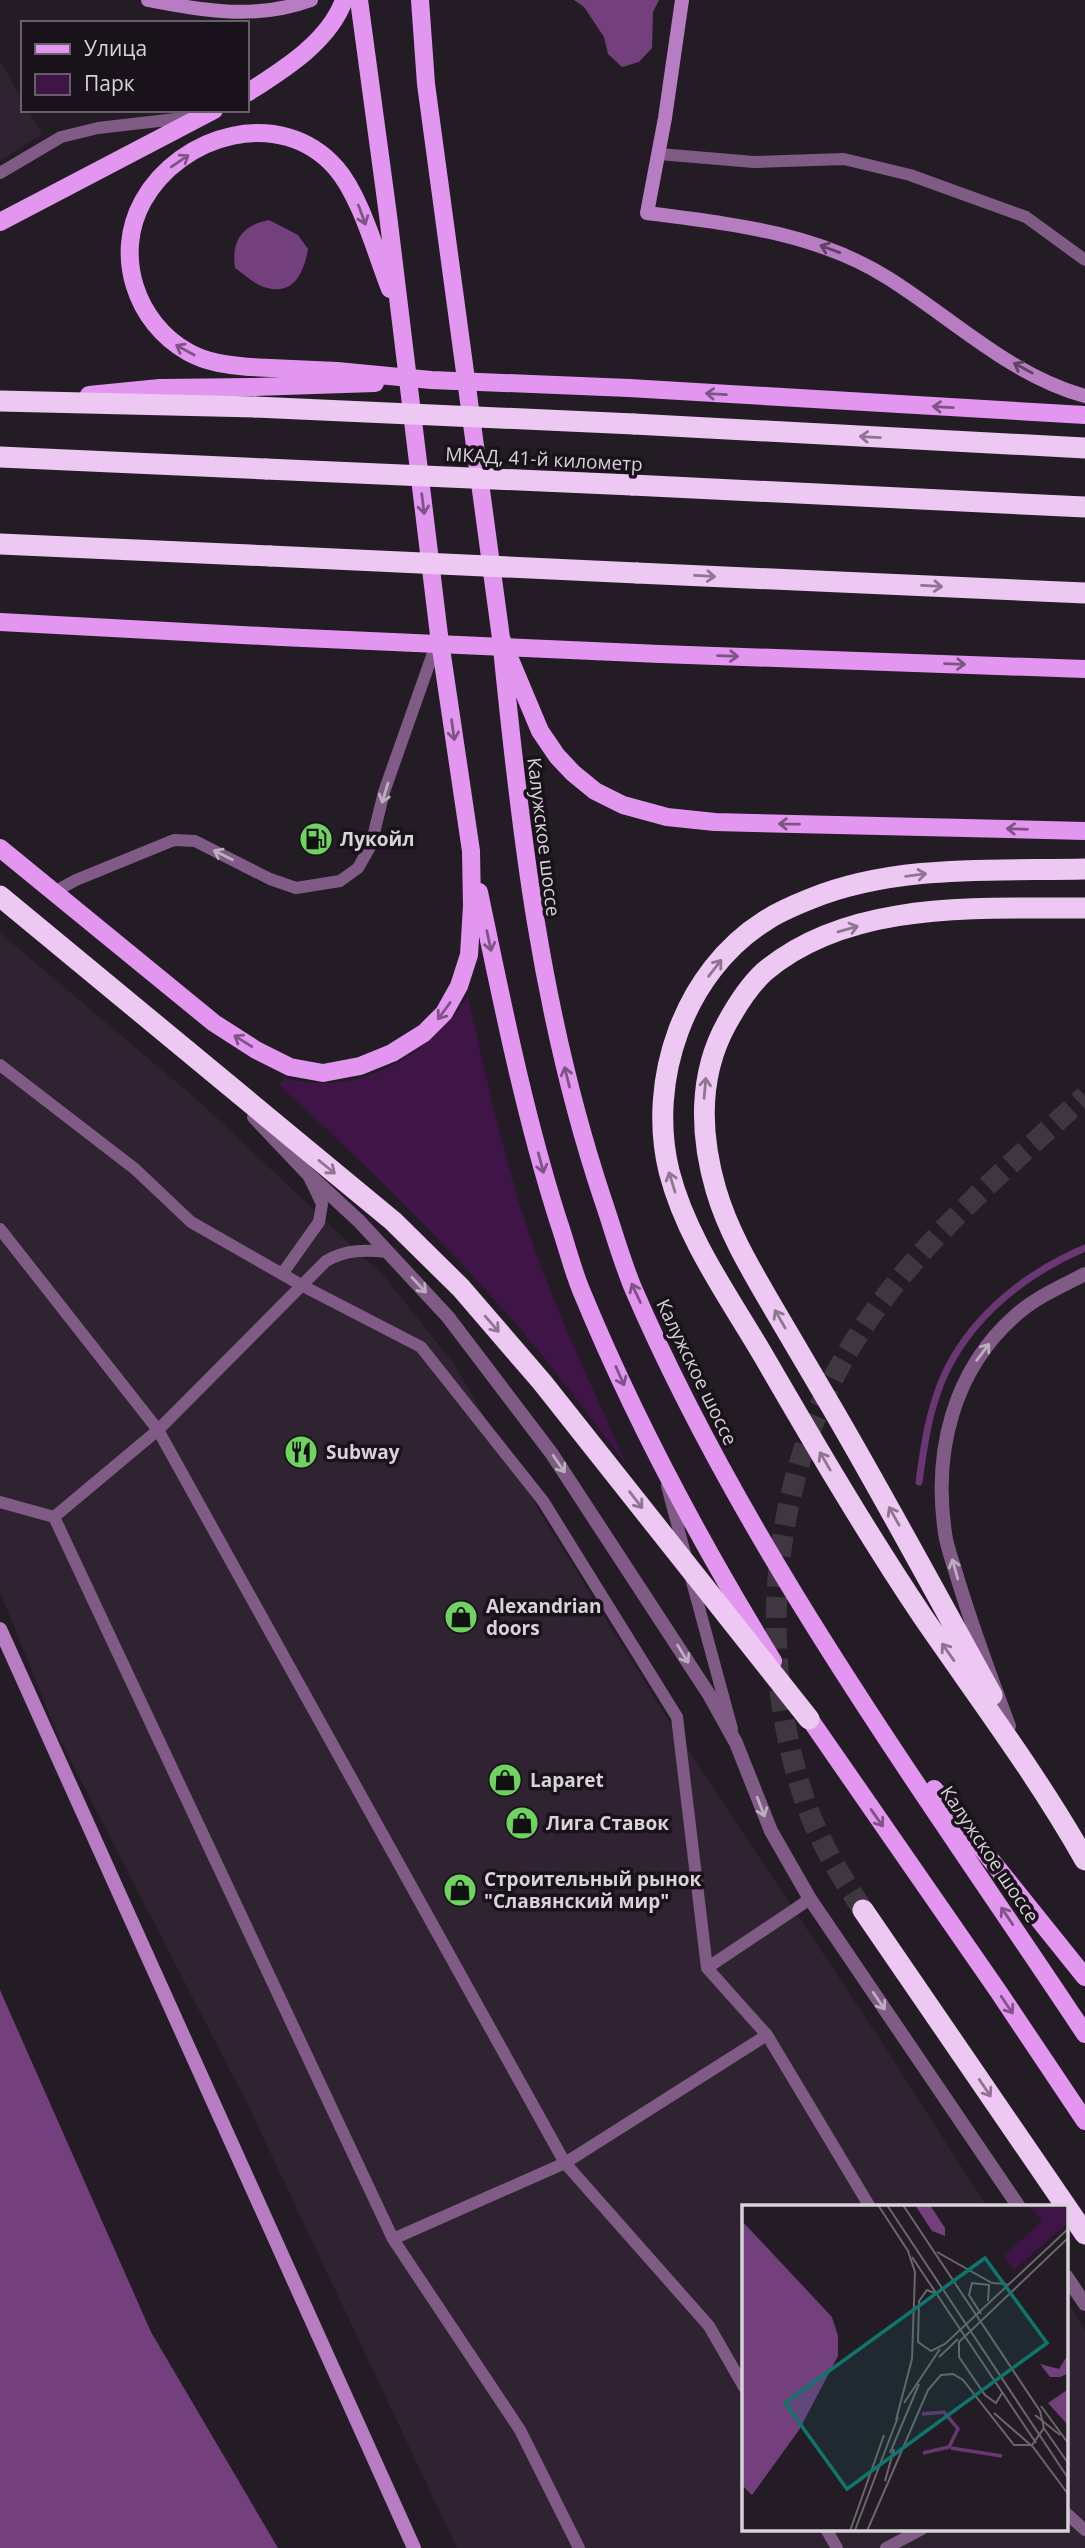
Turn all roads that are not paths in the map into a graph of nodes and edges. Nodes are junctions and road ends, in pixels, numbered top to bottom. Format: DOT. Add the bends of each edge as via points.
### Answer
graph roads {
  1 [pos="148,0"];
  2 [pos="311,0"];
  3 [pos="344,0"];
  4 [pos="359,0"];
  5 [pos="421,0"];
  6 [pos="682,0"];
  7 [pos="248,92"];
  8 [pos="209,113"];
  9 [pos="659,154"];
  10 [pos="0,173"];
  11 [pos="0,222"];
  12 [pos="1085,260"];
  13 [pos="400,315"];
  14 [pos="431,380"];
  15 [pos="1085,396"];
  16 [pos="254,397"];
  17 [pos="0,401"];
  18 [pos="1085,415"];
  19 [pos="1085,449"];
  20 [pos="0,457"];
  21 [pos="1085,507"];
  22 [pos="0,544"];
  23 [pos="1085,593"];
  24 [pos="4,624"];
  25 [pos="439,635"];
  26 [pos="501,638"];
  27 [pos="1085,669"];
  28 [pos="1085,831"];
  29 [pos="0,848"];
  30 [pos="471,850"];
  31 [pos="1085,869"];
  32 [pos="54,892"];
  33 [pos="0,896"];
  34 [pos="1085,908"];
  35 [pos="0,1065"];
  36 [pos="218,1078"];
  37 [pos="307,1173"];
  38 [pos="0,1228"];
  39 [pos="388,1252"];
  40 [pos="282,1274"];
  41 [pos="1085,1274"];
  42 [pos="303,1286"];
  43 [pos="158,1430"];
  44 [pos="664,1472"];
  45 [pos="0,1502"];
  46 [pos="54,1517"];
  47 [pos="688,1568"];
  48 [pos="0,1629"];
  49 [pos="858,1693"];
  50 [pos="809,1719"];
  51 [pos="1009,1726"];
  52 [pos="736,1743"];
  53 [pos="1043,1789"];
  54 [pos="1085,1860"];
  55 [pos="810,1899"];
  56 [pos="863,1910"];
  57 [pos="707,1968"];
  58 [pos="1085,1977"];
  59 [pos="1085,2034"];
  60 [pos="768,2035"];
  61 [pos="1085,2121"];
  62 [pos="565,2162"];
  63 [pos="869,2205"];
  64 [pos="1018,2205"];
  65 [pos="1065,2205"];
  66 [pos="1068,2209"];
  67 [pos="1085,2234"];
  68 [pos="393,2239"];
  69 [pos="1068,2279"];
  70 [pos="1085,2304"];
  71 [pos="742,2384"];
  72 [pos="1068,2515"];
  73 [pos="827,2530"];
  74 [pos="920,2530"];
  75 [pos="1085,2530"];
  76 [pos="414,2548"];
  77 [pos="579,2548"];
  78 [pos="837,2548"];
  79 [pos="886,2548"];
  1 -- 2 [label="street" via="241,14"];
  3 -- 7 [label="main road" via="335,21 312,45"];
  4 -- 13 [label="main road"];
  5 -- 26 [label="main road" via="426,84"];
  6 -- 9 [label="street"];
  8 -- 10 [label="lane" via="61,137"];
  8 -- 11 [label="main road"];
  9 -- 12 [label="lane" via="754,162 844,159 910,175 1026,217"];
  15 -- 9 [label="street, one-way" via="1028,372 887,277 843,254 753,227 648,213"];
  14 -- 13 [label="main road, one-way, bridge" via="250,367 209,361 174,344 147,315 132,279 130,240 141,203 163,173 214,140 250,132 278,134 305,143 335,166 355,197"];
  13 -- 25 [label="main road, one-way"];
  14 -- 16 [label="main road, bridge" via="340,385"];
  18 -- 14 [label="main road, one-way, bridge"];
  16 -- 17 [label="highway"];
  19 -- 16 [label="highway, one-way, bridge"];
  20 -- 21 [label="highway, МКАД, 41-й километр, bridge"];
  22 -- 23 [label="highway, one-way, bridge"];
  24 -- 27 [label="main road, one-way, bridge"];
  25 -- 30 [label="main road, one-way"];
  25 -- 32 [label="lane, one-way" via="384,792 371,845 358,867 340,881 296,888 195,841 174,840"];
  28 -- 26 [label="main road, one-way" via="715,822 667,817 623,805 595,790 557,755 540,731"];
  49 -- 26 [label="main road, Калужское шоссе, one-way" via="707,1444 632,1285 587,1153 566,1078 536,932"];
  29 -- 32 [label="main road"];
  30 -- 32 [label="main road, one-way" via="469,955 444,1013 424,1033 392,1053 360,1066 323,1073 290,1067 214,1023"];
  30 -- 44 [label="main road, one-way" via="544,1175 580,1289"];
  53 -- 31 [label="highway, one-way" via="837,1483 698,1245 672,1181 662,1129 664,1087 674,1040 695,994 726,954 764,921 863,883 921,873"];
  33 -- 36 [label="highway"];
  51 -- 34 [label="highway, one-way" via="731,1232 707,1152 706,1076 738,1003 764,973 800,948 878,920 925,912"];
  35 -- 40 [label="lane" via="135,1169 191,1222"];
  36 -- 37 [label="street"];
  36 -- 47 [label="highway, one-way" via="393,1221 461,1288 542,1382"];
  37 -- 39 [label="street"];
  37 -- 40 [label="lane" via="322,1203 318,1222"];
  38 -- 43 [label="lane"];
  39 -- 42 [label="lane" via="340,1254"];
  39 -- 52 [label="street, one-way" via="448,1317 552,1454 633,1574"];
  40 -- 42 [label="lane"];
  51 -- 41 [label="street, one-way" via="945,1535 943,1454 949,1419 962,1388 996,1334 1035,1301"];
  42 -- 43 [label="lane"];
  42 -- 57 [label="lane" via="421,1347 542,1501 677,1717"];
  43 -- 46 [label="lane"];
  43 -- 62 [label="lane"];
  44 -- 47 [label="lane"];
  44 -- 50 [label="main road" via="733,1597"];
  45 -- 46 [label="lane"];
  46 -- 68 [label="lane"];
  47 -- 50 [label="highway"];
  47 -- 52 [label="lane"];
  48 -- 76 [label="street"];
  49 -- 58 [label="main road"];
  59 -- 49 [label="main road, Калужское шоссе, one-way"];
  50 -- 61 [label="main road, one-way"];
  51 -- 53 [label="highway"];
  52 -- 55 [label="street, one-way" via="771,1831"];
  53 -- 54 [label="highway"];
  55 -- 57 [label="lane"];
  55 -- 64 [label="street, one-way"];
  56 -- 65 [label="highway, one-way"];
  57 -- 60 [label="lane"];
  60 -- 62 [label="lane"];
  60 -- 63 [label="lane"];
  62 -- 68 [label="lane"];
  62 -- 71 [label="lane" via="709,2326"];
  66 -- 67 [label="highway, one-way"];
  68 -- 77 [label="lane" via="520,2430"];
  69 -- 70 [label="street"];
  72 -- 75 [label="lane"];
  73 -- 78 [label="lane"];
  74 -- 79 [label="lane"];
}
